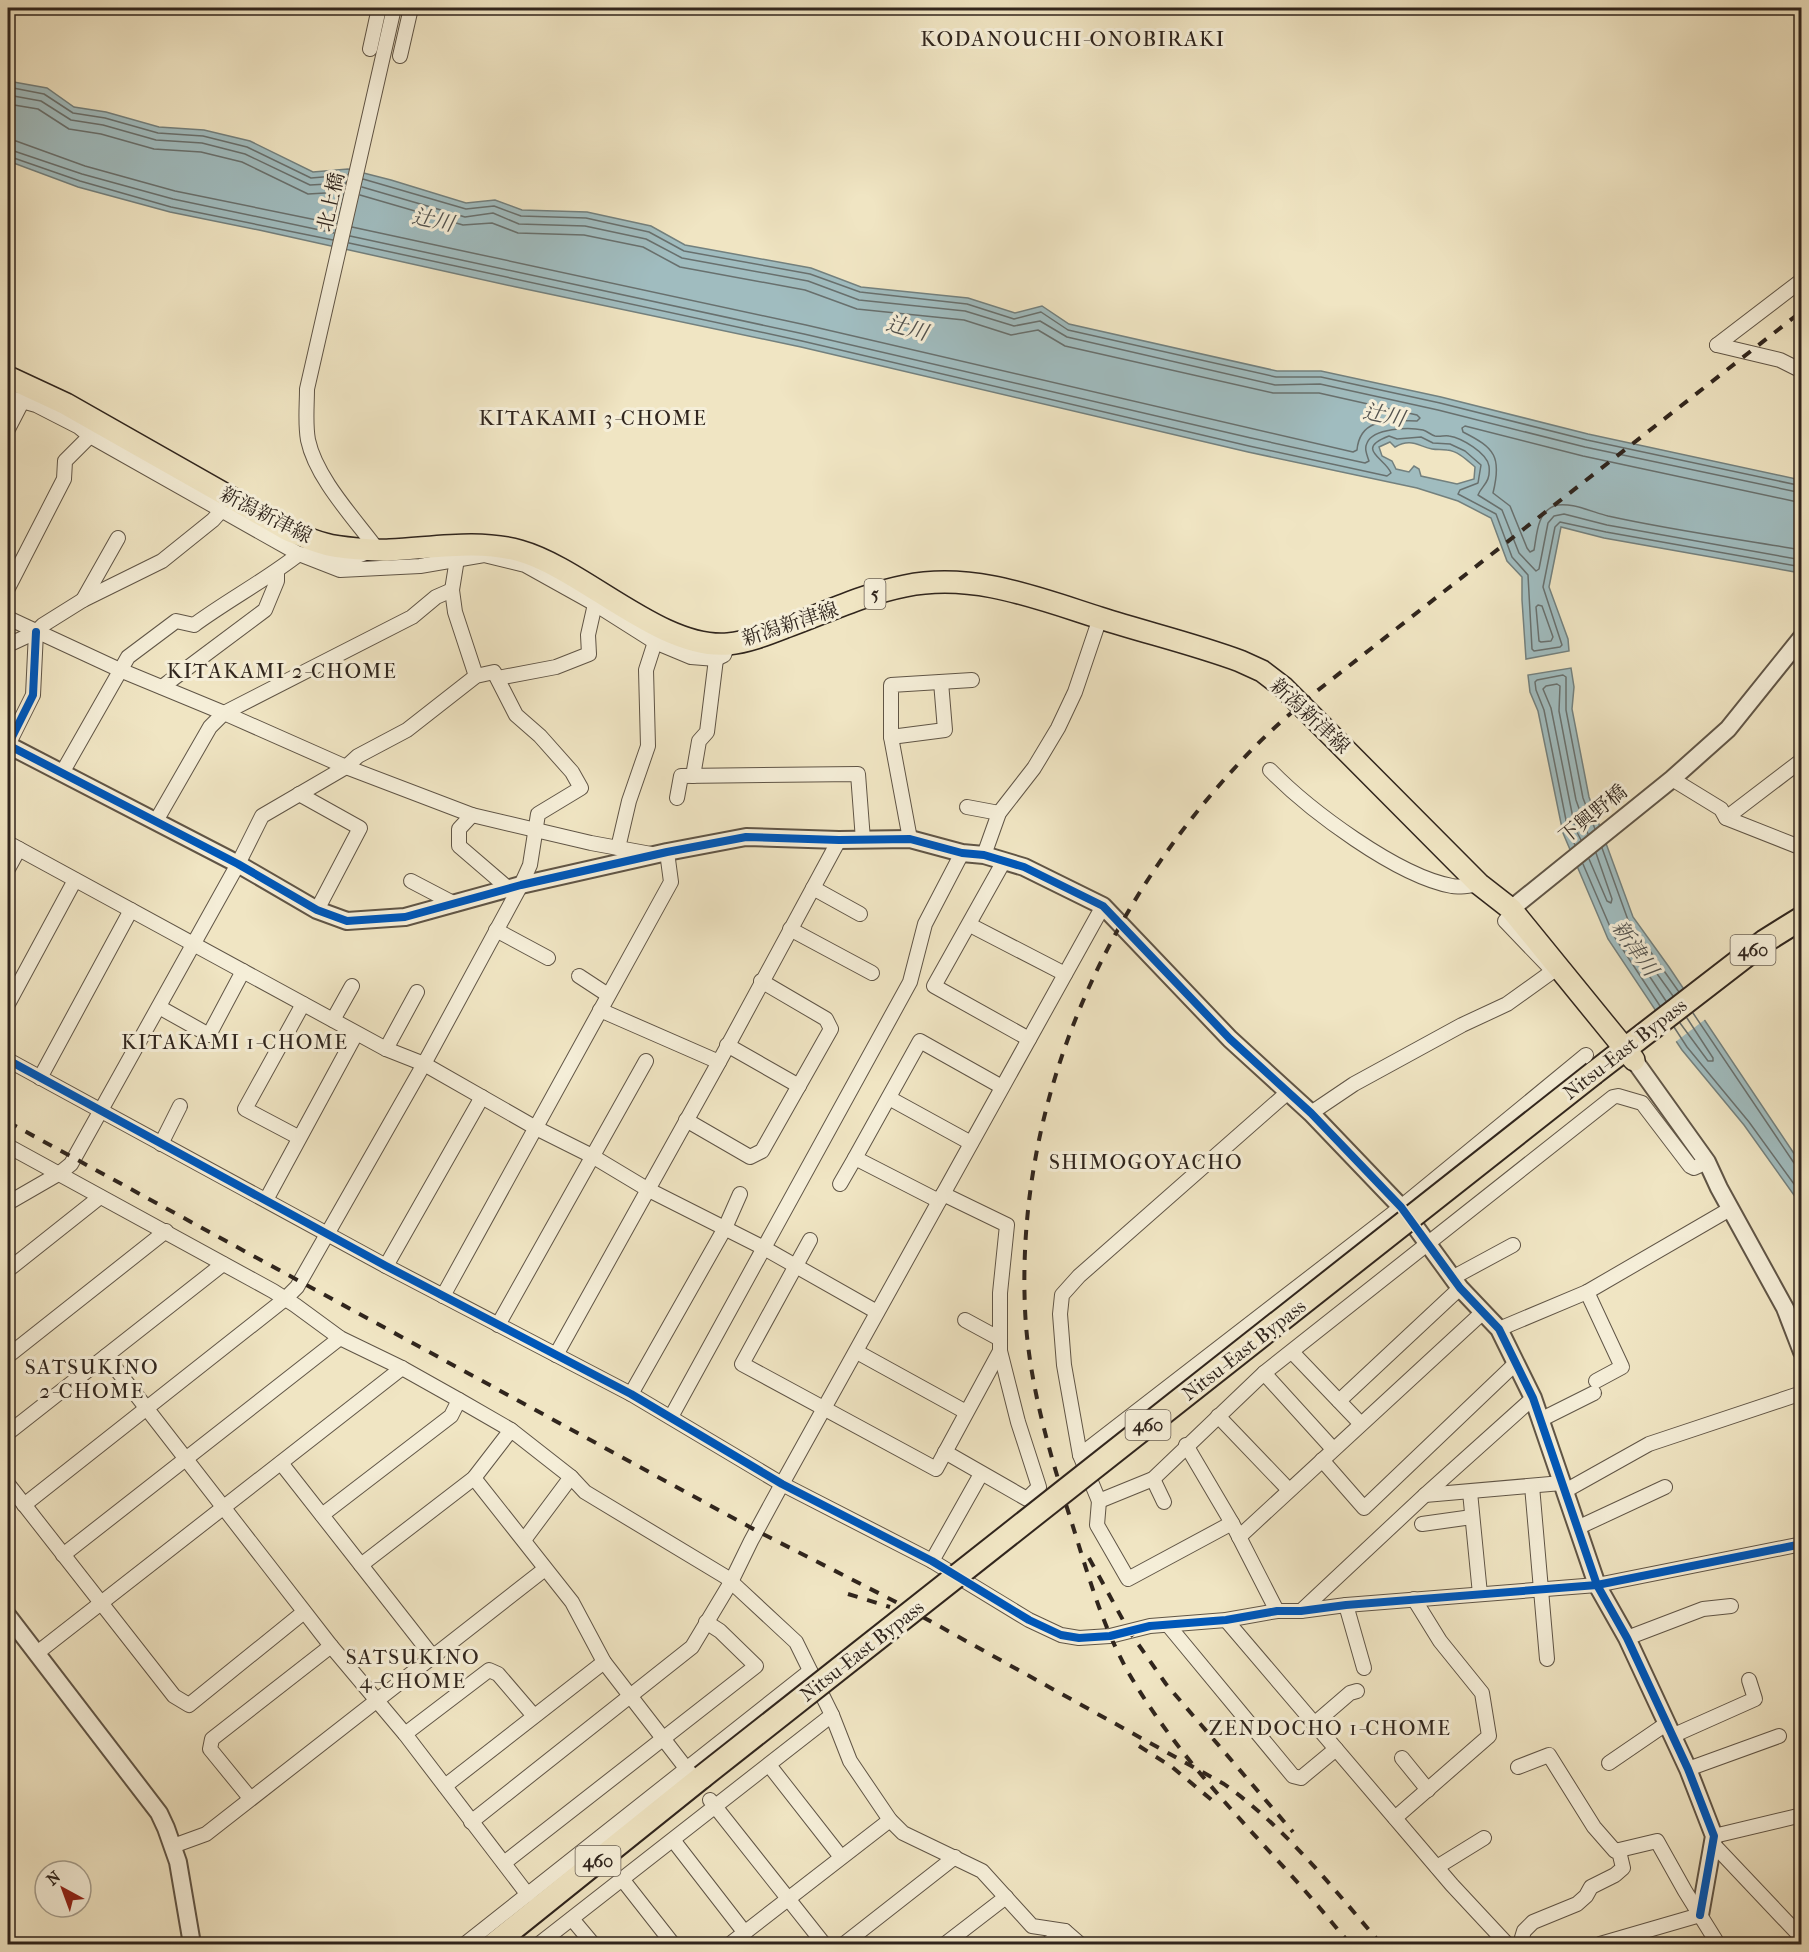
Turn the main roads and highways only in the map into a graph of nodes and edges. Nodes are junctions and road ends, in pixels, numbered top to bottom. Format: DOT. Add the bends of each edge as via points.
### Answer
graph roads {
  1 [pos="13,389"];
  2 [pos="1802,918"];
  3 [pos="1802,935"];
  4 [pos="1711,991"];
  5 [pos="1638,1047"];
  6 [pos="702,1785"];
  7 [pos="494,1944"];
  8 [pos="514,1944"];
  1 -- 5 [label="main road, 新潟新津線 / 5" via="66,404 288,530 327,545 382,550 495,545 522,551 656,624 722,651 887,591 935,582 988,585 1214,651 1262,671 1307,709 1479,884 1513,911"];
  2 -- 4 [label="highway, Nitsu-East Bypass / 460" via="1766,941"];
  3 -- 4 [label="highway, 460"];
  4 -- 5 [label="highway, 460"];
  5 -- 6 [label="highway, Nitsu-East Bypass / 460, bridge" via="1595,1071"];
  6 -- 7 [label="highway, Nitsu-East Bypass / 460"];
  6 -- 8 [label="highway, Nitsu-East Bypass / 460"];
}
